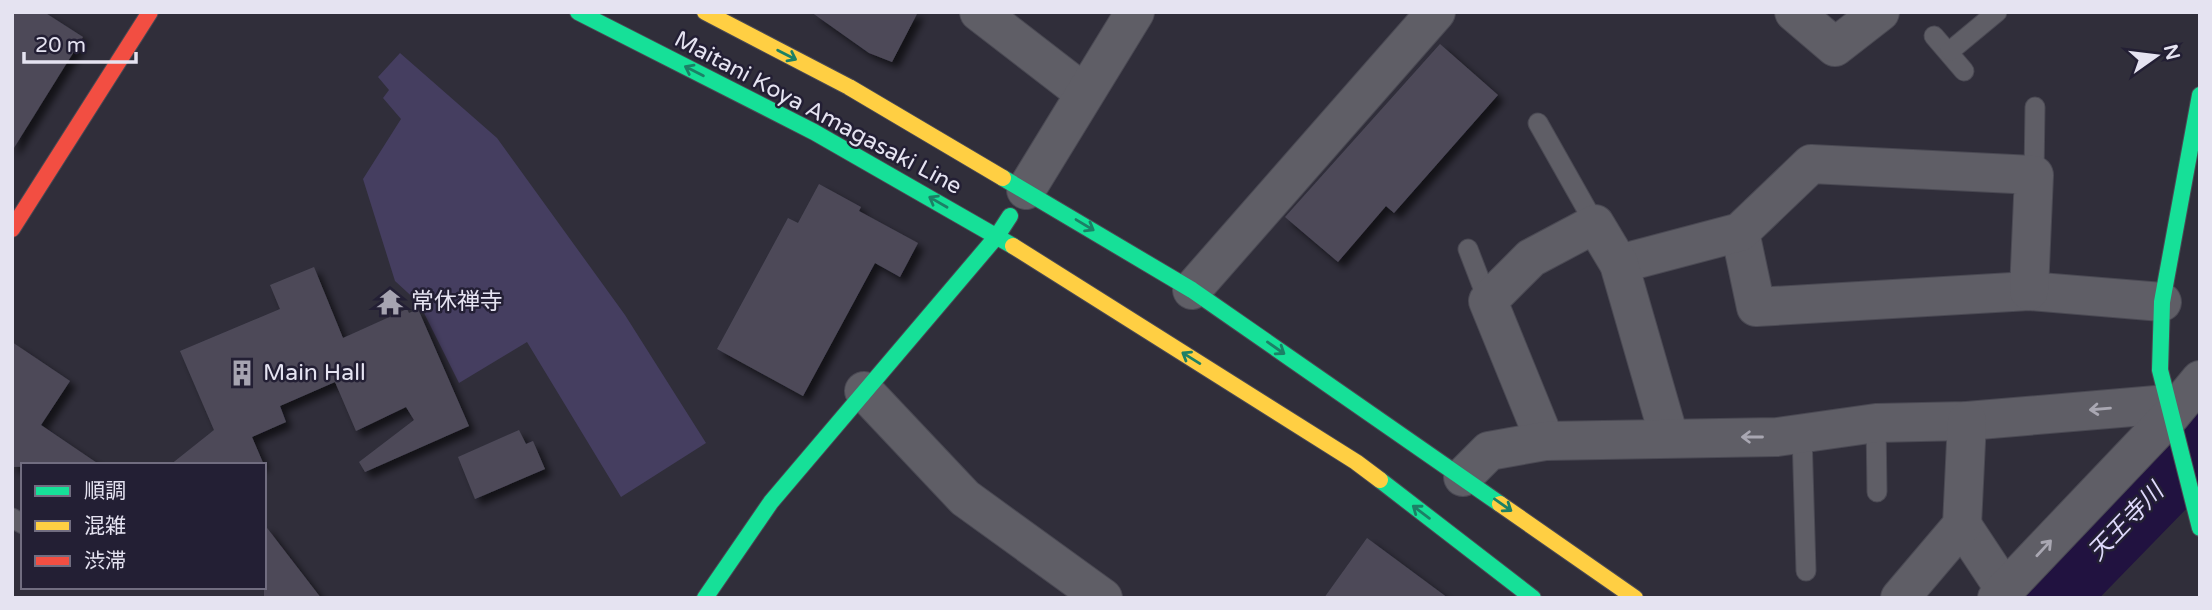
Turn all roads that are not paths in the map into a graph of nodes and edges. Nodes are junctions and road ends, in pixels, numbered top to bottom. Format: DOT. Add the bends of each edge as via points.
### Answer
graph roads {
  1 [pos="150,12"];
  2 [pos="578,12"];
  3 [pos="705,12"];
  4 [pos="979,12"];
  5 [pos="1135,12"];
  6 [pos="1436,12"];
  7 [pos="1794,12"];
  8 [pos="1880,12"];
  9 [pos="1997,12"];
  10 [pos="1934,36"];
  11 [pos="1950,51"];
  12 [pos="1964,71"];
  13 [pos="1084,93"];
  14 [pos="2200,94"];
  15 [pos="2035,107"];
  16 [pos="1538,123"];
  17 [pos="2034,175"];
  18 [pos="1026,190"];
  19 [pos="2190,192"];
  20 [pos="1595,224"];
  21 [pos="12,229"];
  22 [pos="1740,232"];
  23 [pos="997,236"];
  24 [pos="1468,249"];
  25 [pos="1619,264"];
  26 [pos="1192,290"];
  27 [pos="2029,291"];
  28 [pos="1488,301"];
  29 [pos="2162,303"];
  30 [pos="2200,380"];
  31 [pos="864,391"];
  32 [pos="2172,417"];
  33 [pos="1967,421"];
  34 [pos="1876,423"];
  35 [pos="1802,434"];
  36 [pos="1670,437"];
  37 [pos="1545,441"];
  38 [pos="1463,477"];
  39 [pos="1877,492"];
  40 [pos="1962,525"];
  41 [pos="2200,527"];
  42 [pos="1806,570"];
  43 [pos="2001,594"];
  44 [pos="705,598"];
  45 [pos="1102,598"];
  46 [pos="1534,598"];
  47 [pos="1635,598"];
  48 [pos="1900,598"];
  1 -- 21 [label="main road"];
  23 -- 2 [label="main road, Maitani Koya Amagasaki Line, one-way" via="814,132"];
  3 -- 18 [label="main road, Maitani Koya Amagasaki Line, one-way" via="849,87"];
  4 -- 13 [label="street"];
  5 -- 13 [label="street"];
  6 -- 26 [label="street"];
  7 -- 8 [label="street" via="1835,47"];
  9 -- 11 [label="lane"];
  10 -- 11 [label="lane"];
  11 -- 12 [label="lane"];
  13 -- 18 [label="street"];
  14 -- 19 [label="main road"];
  15 -- 17 [label="lane"];
  16 -- 20 [label="lane"];
  17 -- 22 [label="street" via="1811,164"];
  17 -- 27 [label="street"];
  18 -- 23 [label="main road"];
  18 -- 26 [label="main road, Maitani Koya Amagasaki Line, one-way"];
  19 -- 29 [label="main road"];
  20 -- 25 [label="street"];
  20 -- 28 [label="street" via="1531,258"];
  22 -- 25 [label="street"];
  22 -- 27 [label="street" via="1756,307"];
  23 -- 31 [label="main road"];
  46 -- 23 [label="main road, Maitani Koya Amagasaki Line, one-way" via="1356,462"];
  24 -- 28 [label="lane"];
  25 -- 36 [label="street"];
  26 -- 38 [label="main road, Maitani Koya Amagasaki Line, one-way"];
  27 -- 29 [label="street"];
  28 -- 37 [label="street"];
  29 -- 32 [label="main road" via="2160,370"];
  30 -- 32 [label="street"];
  31 -- 44 [label="main road" via="771,502"];
  31 -- 45 [label="street" via="965,498"];
  32 -- 33 [label="street, one-way"];
  32 -- 41 [label="main road"];
  43 -- 32 [label="street, one-way"];
  33 -- 34 [label="street"];
  33 -- 40 [label="street"];
  34 -- 35 [label="street"];
  34 -- 39 [label="lane"];
  35 -- 36 [label="street, one-way"];
  35 -- 42 [label="lane"];
  36 -- 37 [label="street"];
  37 -- 38 [label="street" via="1489,451"];
  38 -- 47 [label="main road, Maitani Koya Amagasaki Line, one-way"];
  40 -- 43 [label="street"];
  40 -- 48 [label="street"];
}
